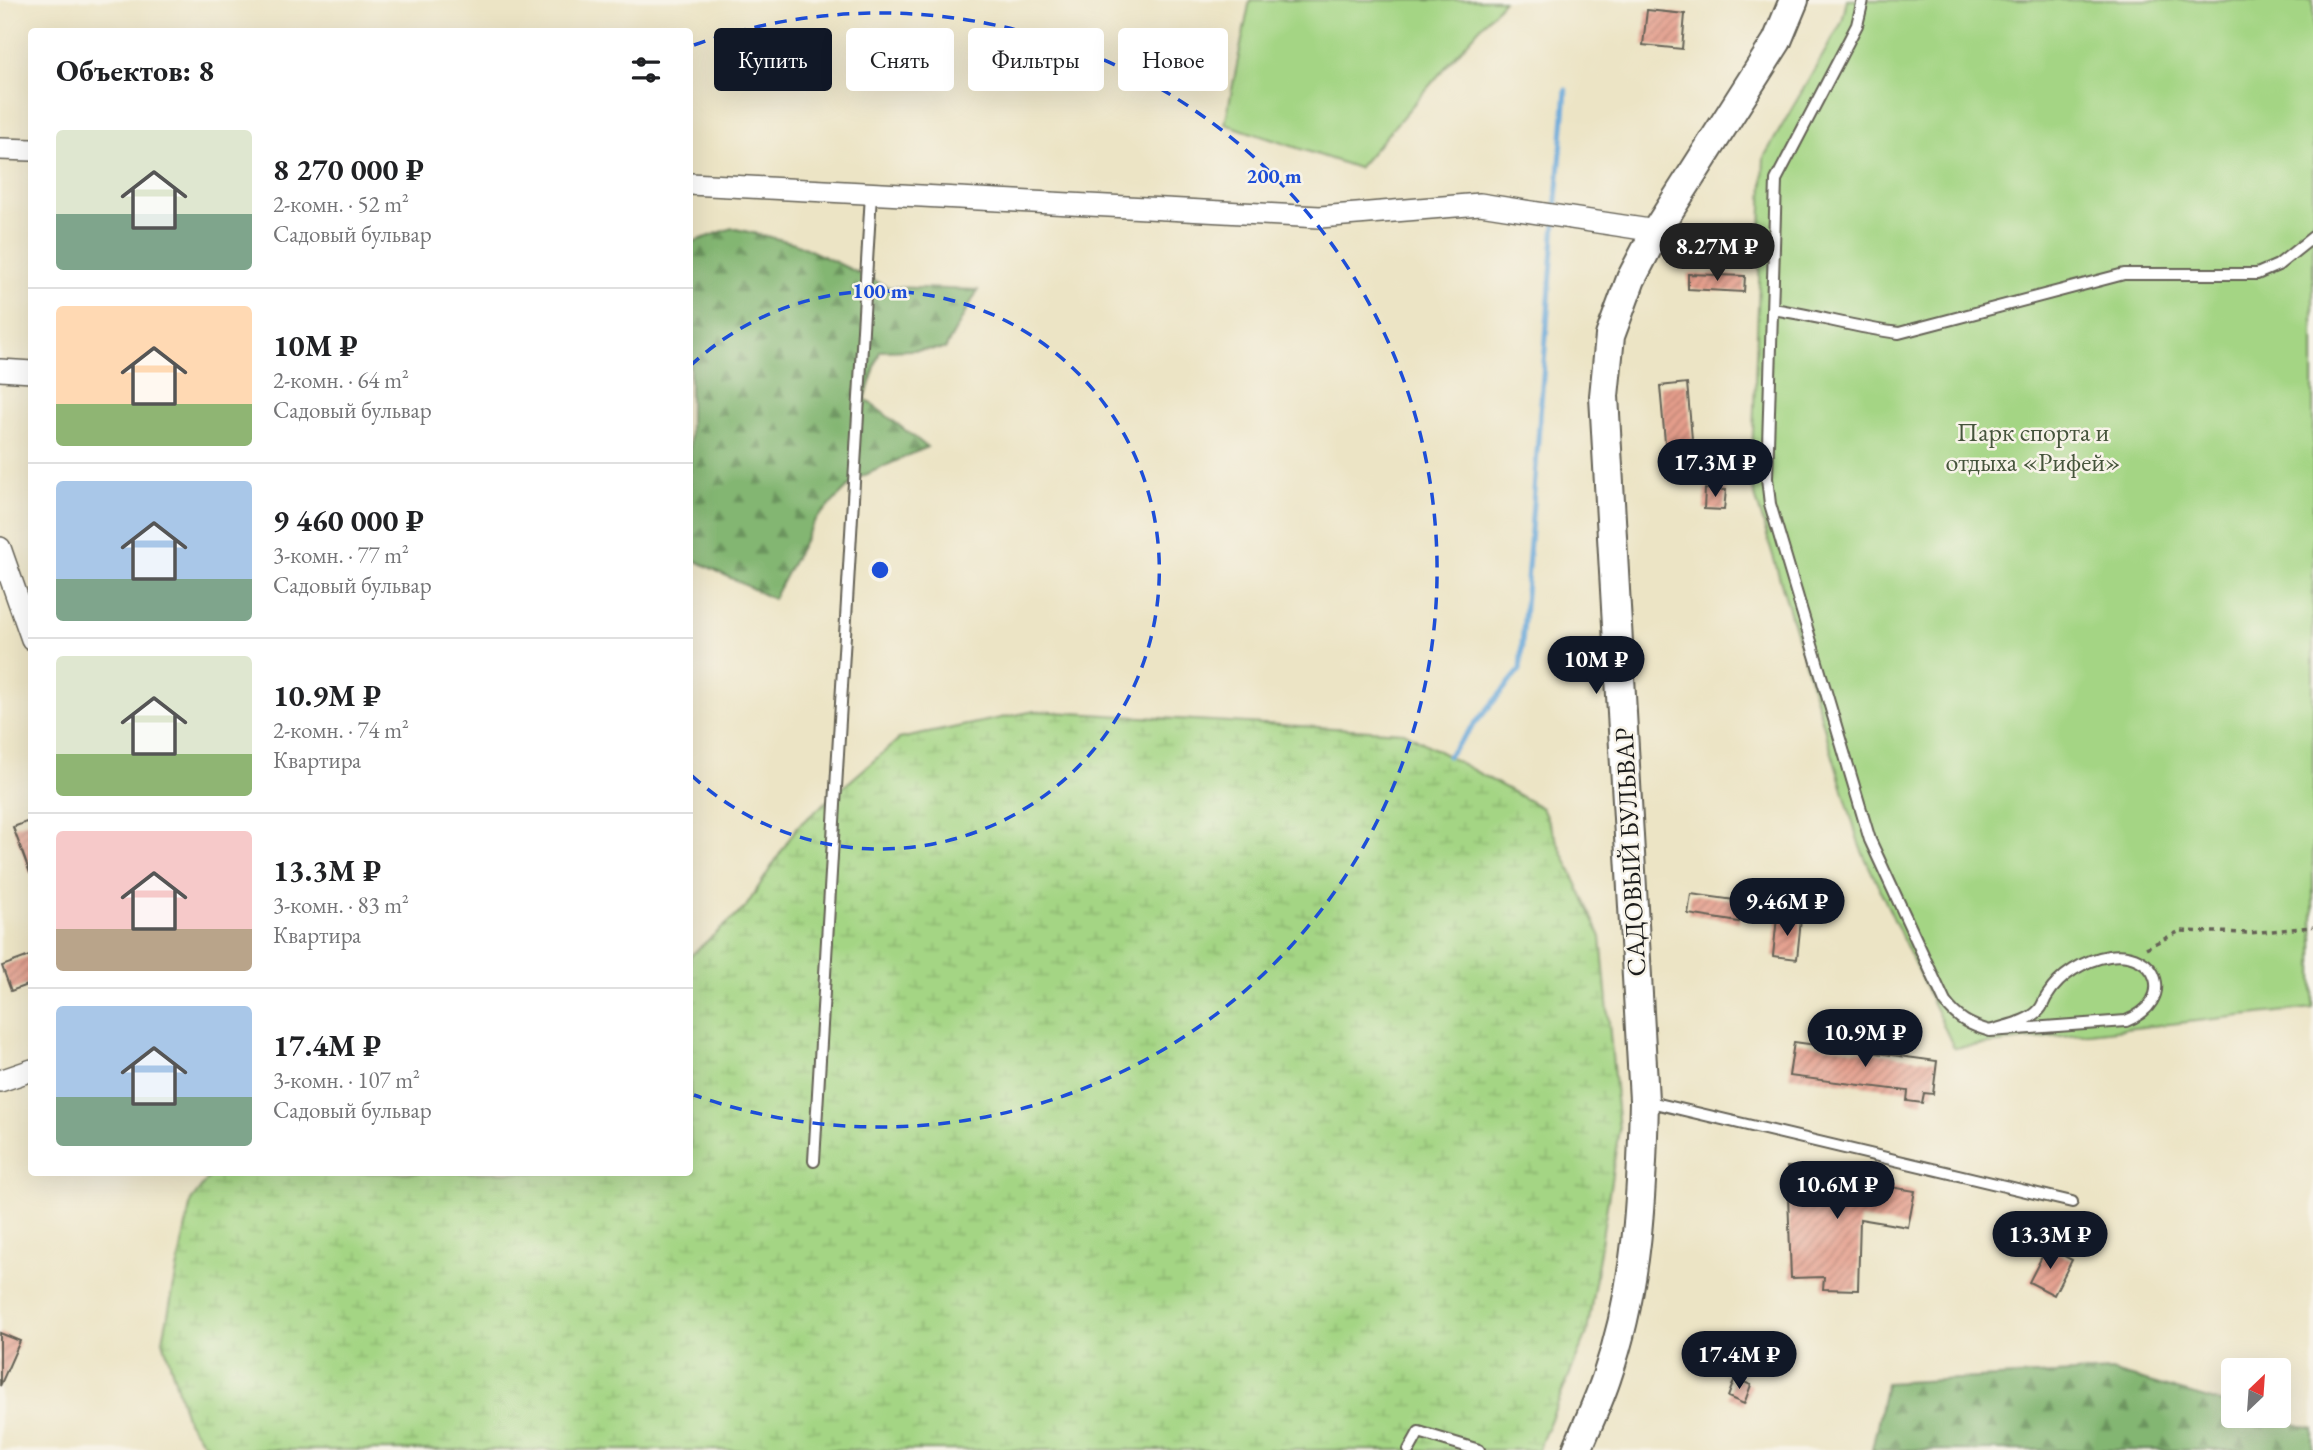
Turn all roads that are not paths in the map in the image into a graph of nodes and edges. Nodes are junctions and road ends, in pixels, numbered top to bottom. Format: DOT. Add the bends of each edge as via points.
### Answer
graph roads {
  1 [pos="1794,0"];
  2 [pos="1863,0"];
  3 [pos="0,149"];
  4 [pos="28,150"];
  5 [pos="693,184"];
  6 [pos="871,194"];
  7 [pos="1656,231"];
  8 [pos="2313,236"];
  9 [pos="1772,309"];
  10 [pos="0,370"];
  11 [pos="28,372"];
  12 [pos="0,548"];
  13 [pos="23,593"];
  14 [pos="28,619"];
  15 [pos="1990,1031"];
  16 [pos="28,1071"];
  17 [pos="0,1081"];
  18 [pos="1644,1100"];
  19 [pos="814,1161"];
  20 [pos="2072,1202"];
  21 [pos="1409,1450"];
  22 [pos="1479,1450"];
  23 [pos="1577,1450"];
  1 -- 7 [label="street, САДОВЫЙ БУЛЬВАР" via="1777,41"];
  2 -- 9 [label="lane" via="1857,25 1776,180"];
  3 -- 4 [label="street"];
  5 -- 6 [label="street"];
  6 -- 7 [label="street" via="1320,217 1480,204"];
  6 -- 19 [label="lane"];
  7 -- 18 [label="street, САДОВЫЙ БУЛЬВАР" via="1609,337 1604,396"];
  8 -- 9 [label="lane" via="2278,265 2257,274 2124,274 1899,333"];
  9 -- 15 [label="lane" via="1770,504 1870,840 1945,1002 1957,1017"];
  10 -- 11 [label="street"];
  12 -- 13 [label="street"];
  13 -- 14 [label="street"];
  15 -- 15 [label="lane" via="2126,1021 2151,1006 2158,990 2155,975 2129,957 2109,956 2071,971 2057,982 2039,1011"];
  16 -- 17 [label="street"];
  18 -- 20 [label="lane"];
  18 -- 23 [label="street, САДОВЫЙ БУЛЬВАР" via="1642,1189 1632,1275 1608,1374"];
  21 -- 22 [label="lane" via="1419,1432"];
}
